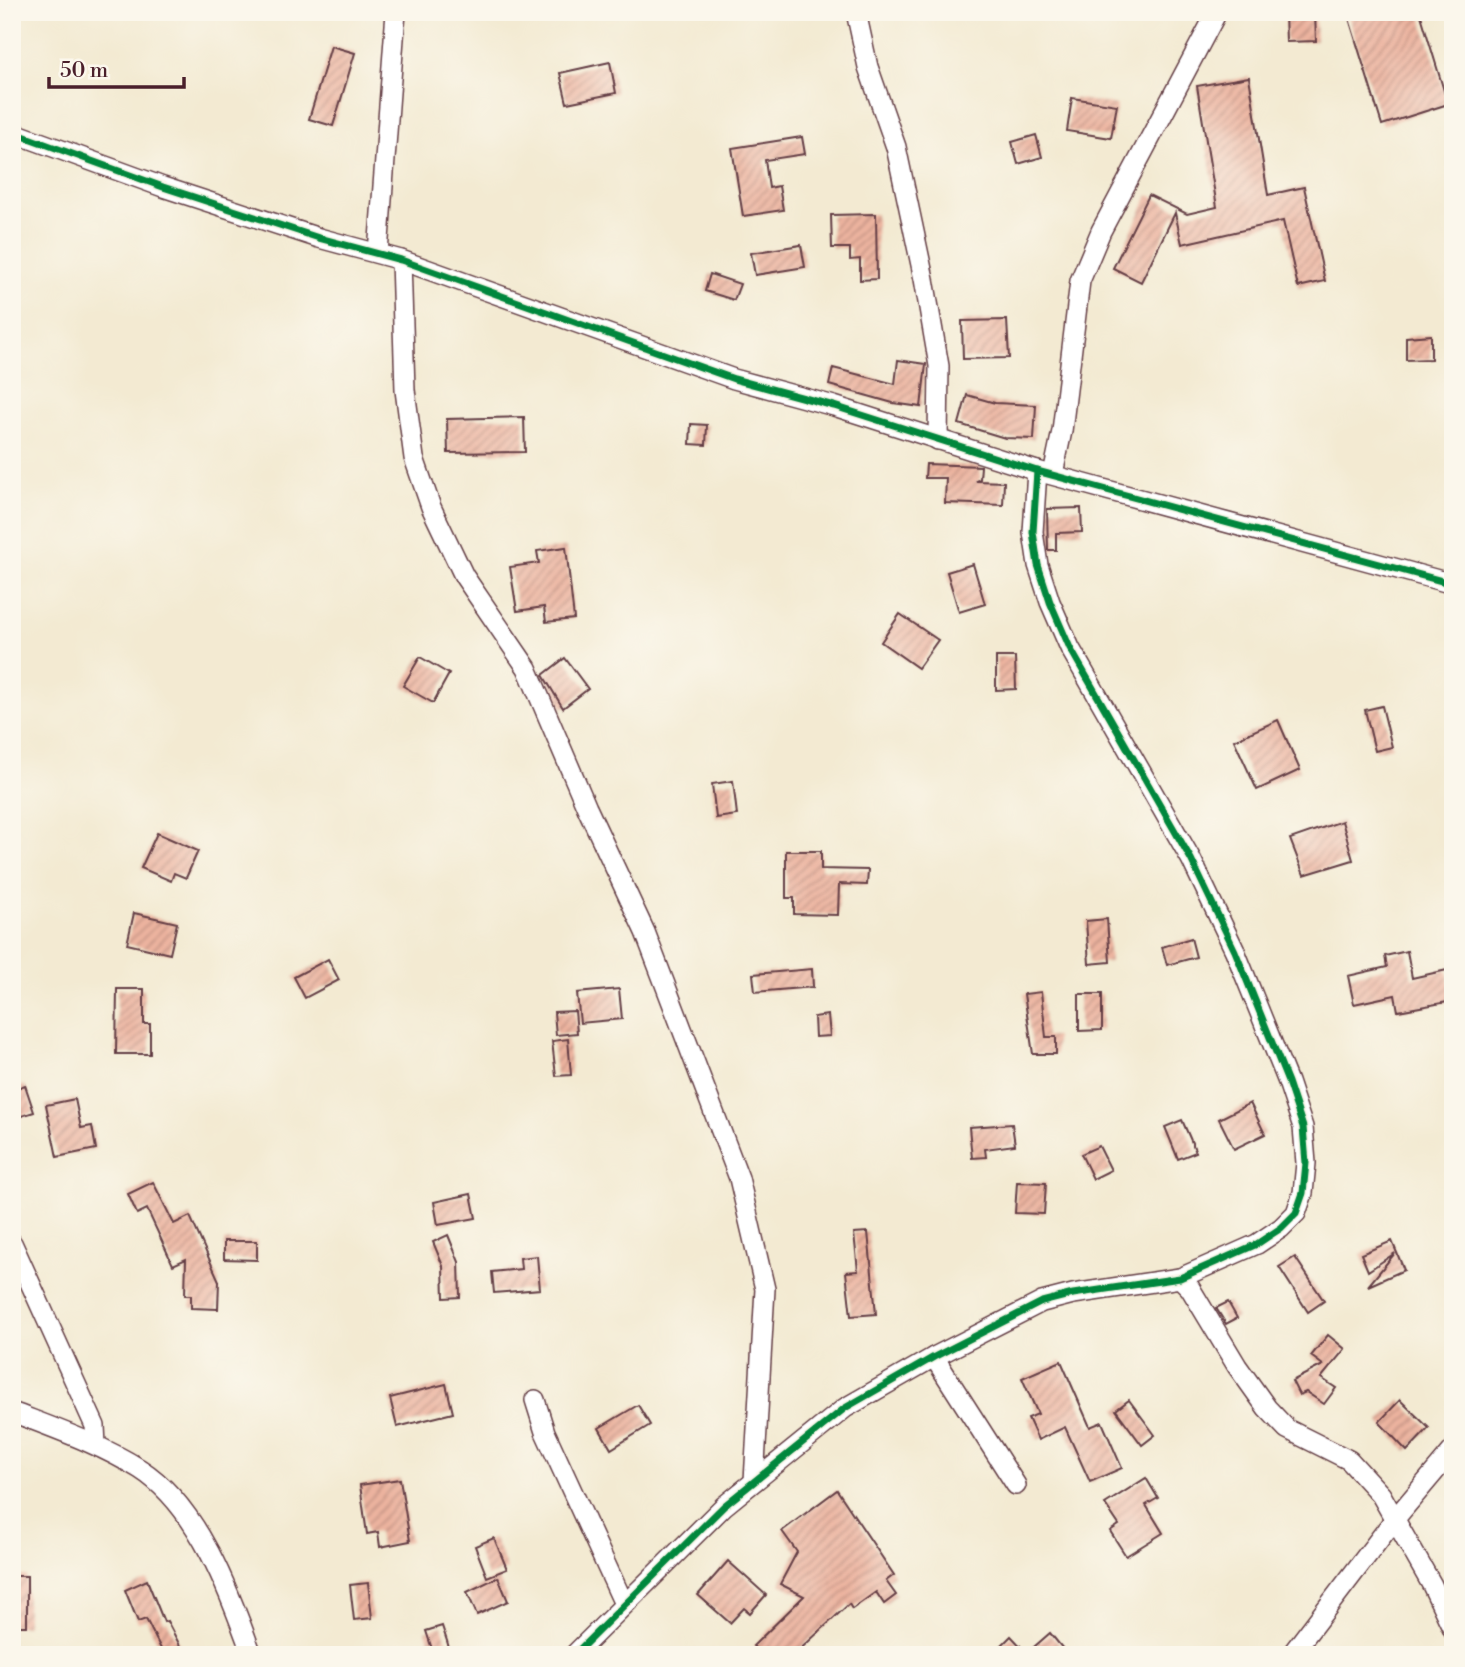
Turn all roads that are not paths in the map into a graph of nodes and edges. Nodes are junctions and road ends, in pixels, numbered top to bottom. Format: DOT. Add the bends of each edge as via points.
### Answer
graph roads {
  1 [pos="396,12"];
  2 [pos="856,12"];
  3 [pos="1217,12"];
  4 [pos="12,132"];
  5 [pos="378,253"];
  6 [pos="401,260"];
  7 [pos="938,440"];
  8 [pos="1045,472"];
  9 [pos="1453,584"];
  10 [pos="12,1243"];
  11 [pos="1180,1278"];
  12 [pos="933,1357"];
  13 [pos="535,1400"];
  14 [pos="12,1412"];
  15 [pos="758,1436"];
  16 [pos="96,1445"];
  17 [pos="1453,1450"];
  18 [pos="789,1451"];
  19 [pos="754,1481"];
  20 [pos="1016,1485"];
  21 [pos="1394,1520"];
  22 [pos="624,1604"];
  23 [pos="1453,1629"];
  24 [pos="253,1655"];
  25 [pos="575,1655"];
  26 [pos="1291,1655"];
  1 -- 5 [label="street"];
  2 -- 7 [label="street" via="868,67 896,148 924,279 939,366"];
  3 -- 8 [label="street" via="1131,172 1080,281 1062,431"];
  4 -- 5 [label="street" via="163,187"];
  5 -- 6 [label="street"];
  6 -- 7 [label="street" via="734,379"];
  6 -- 15 [label="street" via="405,390 414,458 431,507 464,576 527,668 645,932 739,1178 765,1289"];
  7 -- 8 [label="street"];
  8 -- 9 [label="street"];
  8 -- 11 [label="street" via="1033,532 1050,602 1070,648 1191,859 1236,951 1303,1126 1306,1163 1296,1213 1257,1244"];
  10 -- 16 [label="street" via="95,1426"];
  11 -- 12 [label="street" via="1042,1302"];
  11 -- 21 [label="street" via="1267,1408 1287,1429 1349,1460 1381,1495"];
  12 -- 18 [label="street" via="845,1408"];
  12 -- 20 [label="street"];
  13 -- 22 [label="street" via="545,1432"];
  14 -- 16 [label="street"];
  15 -- 18 [label="street"];
  15 -- 19 [label="street"];
  16 -- 24 [label="street" via="142,1471 183,1510 223,1578"];
  17 -- 21 [label="street"];
  18 -- 19 [label="street"];
  19 -- 22 [label="street"];
  21 -- 23 [label="street"];
  21 -- 26 [label="street"];
  22 -- 25 [label="street"];
}
